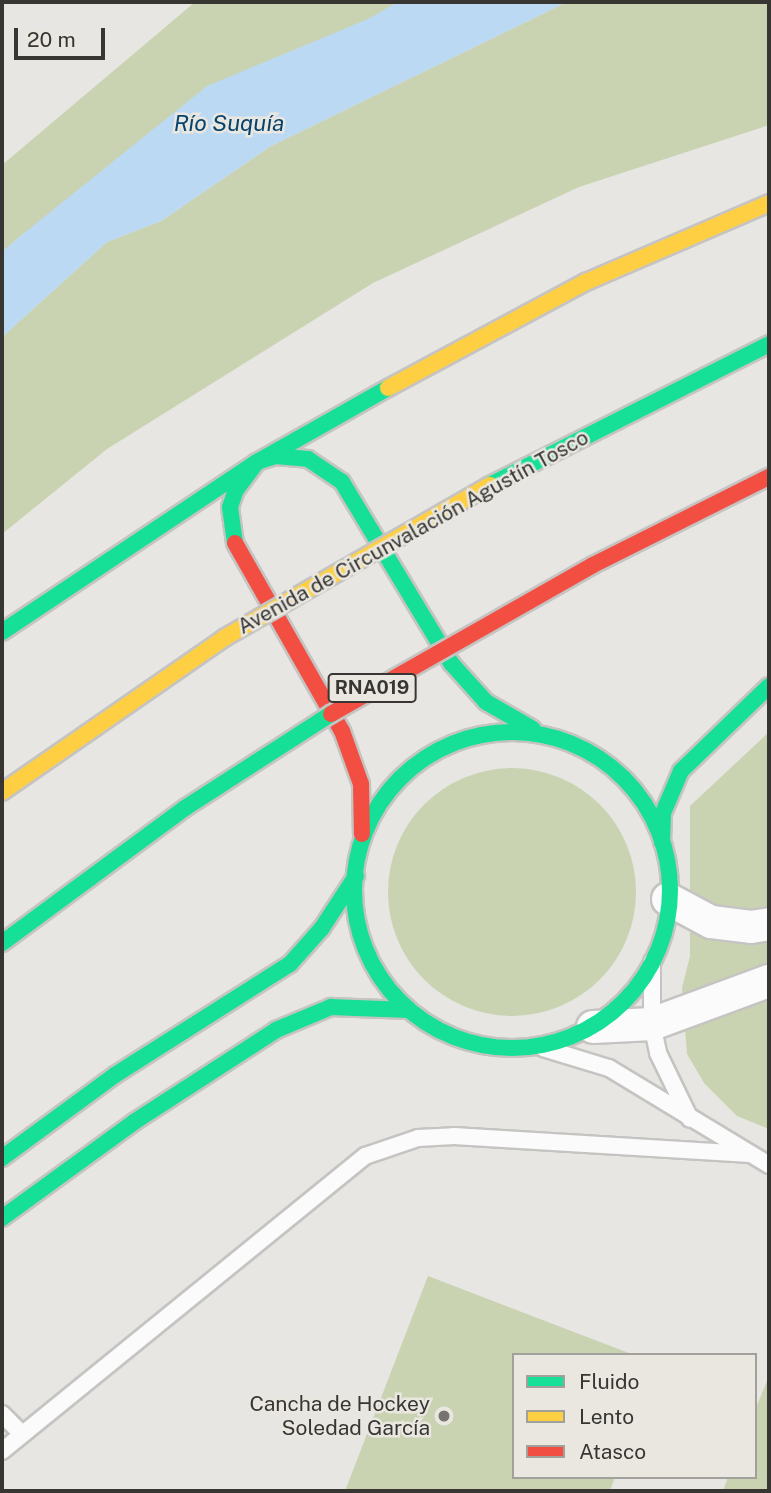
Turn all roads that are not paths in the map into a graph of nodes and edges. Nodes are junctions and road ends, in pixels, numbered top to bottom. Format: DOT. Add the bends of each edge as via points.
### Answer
graph roads {
  1 [pos="769,203"];
  2 [pos="769,344"];
  3 [pos="257,462"];
  4 [pos="769,477"];
  5 [pos="2,632"];
  6 [pos="769,686"];
  7 [pos="545,734"];
  8 [pos="2,792"];
  9 [pos="662,842"];
  10 [pos="362,849"];
  11 [pos="356,876"];
  12 [pos="668,899"];
  13 [pos="769,923"];
  14 [pos="2,943"];
  15 [pos="652,962"];
  16 [pos="769,981"];
  17 [pos="408,1010"];
  18 [pos="652,1024"];
  19 [pos="593,1027"];
  20 [pos="543,1048"];
  21 [pos="692,1122"];
  22 [pos="746,1154"];
  23 [pos="2,1158"];
  24 [pos="769,1165"];
  25 [pos="2,1218"];
  26 [pos="2,1414"];
  27 [pos="20,1432"];
  28 [pos="2,1451"];
  1 -- 3 [label="main road" via="597,277"];
  2 -- 8 [label="main road, Avenida de Circunvalación Agustín Tosco, bridge" via="509,474 313,584 213,646"];
  3 -- 5 [label="main road"];
  3 -- 7 [label="main road" via="275,456 308,459 342,482 423,623 469,685 507,717"];
  3 -- 10 [label="main road" via="236,490 230,507 236,547 342,731 361,784"];
  4 -- 14 [label="main road, RNA019, bridge" via="593,565 370,690 174,816"];
  6 -- 9 [label="main road" via="681,771 663,813"];
  7 -- 9 [label="main road" via="571,743 620,774 651,813"];
  7 -- 10 [label="main road" via="484,732 436,749 399,777 382,799"];
  9 -- 12 [label="main road"];
  10 -- 11 [label="main road"];
  11 -- 17 [label="main road" via="359,930 386,985"];
  11 -- 23 [label="main road" via="322,928 289,964 115,1076"];
  12 -- 13 [label="street" via="711,922 751,927"];
  12 -- 15 [label="main road"];
  15 -- 18 [label="lane"];
  15 -- 19 [label="main road" via="619,1009"];
  16 -- 18 [label="street"];
  17 -- 20 [label="main road" via="439,1030 474,1044"];
  17 -- 25 [label="main road" via="331,1007 276,1030 134,1122"];
  18 -- 19 [label="street"];
  18 -- 21 [label="lane" via="658,1053"];
  19 -- 20 [label="main road"];
  20 -- 21 [label="lane" via="610,1068"];
  21 -- 22 [label="lane"];
  22 -- 24 [label="lane"];
  22 -- 27 [label="lane" via="454,1136 418,1138 365,1156"];
  26 -- 27 [label="lane"];
  27 -- 28 [label="lane"];
}
